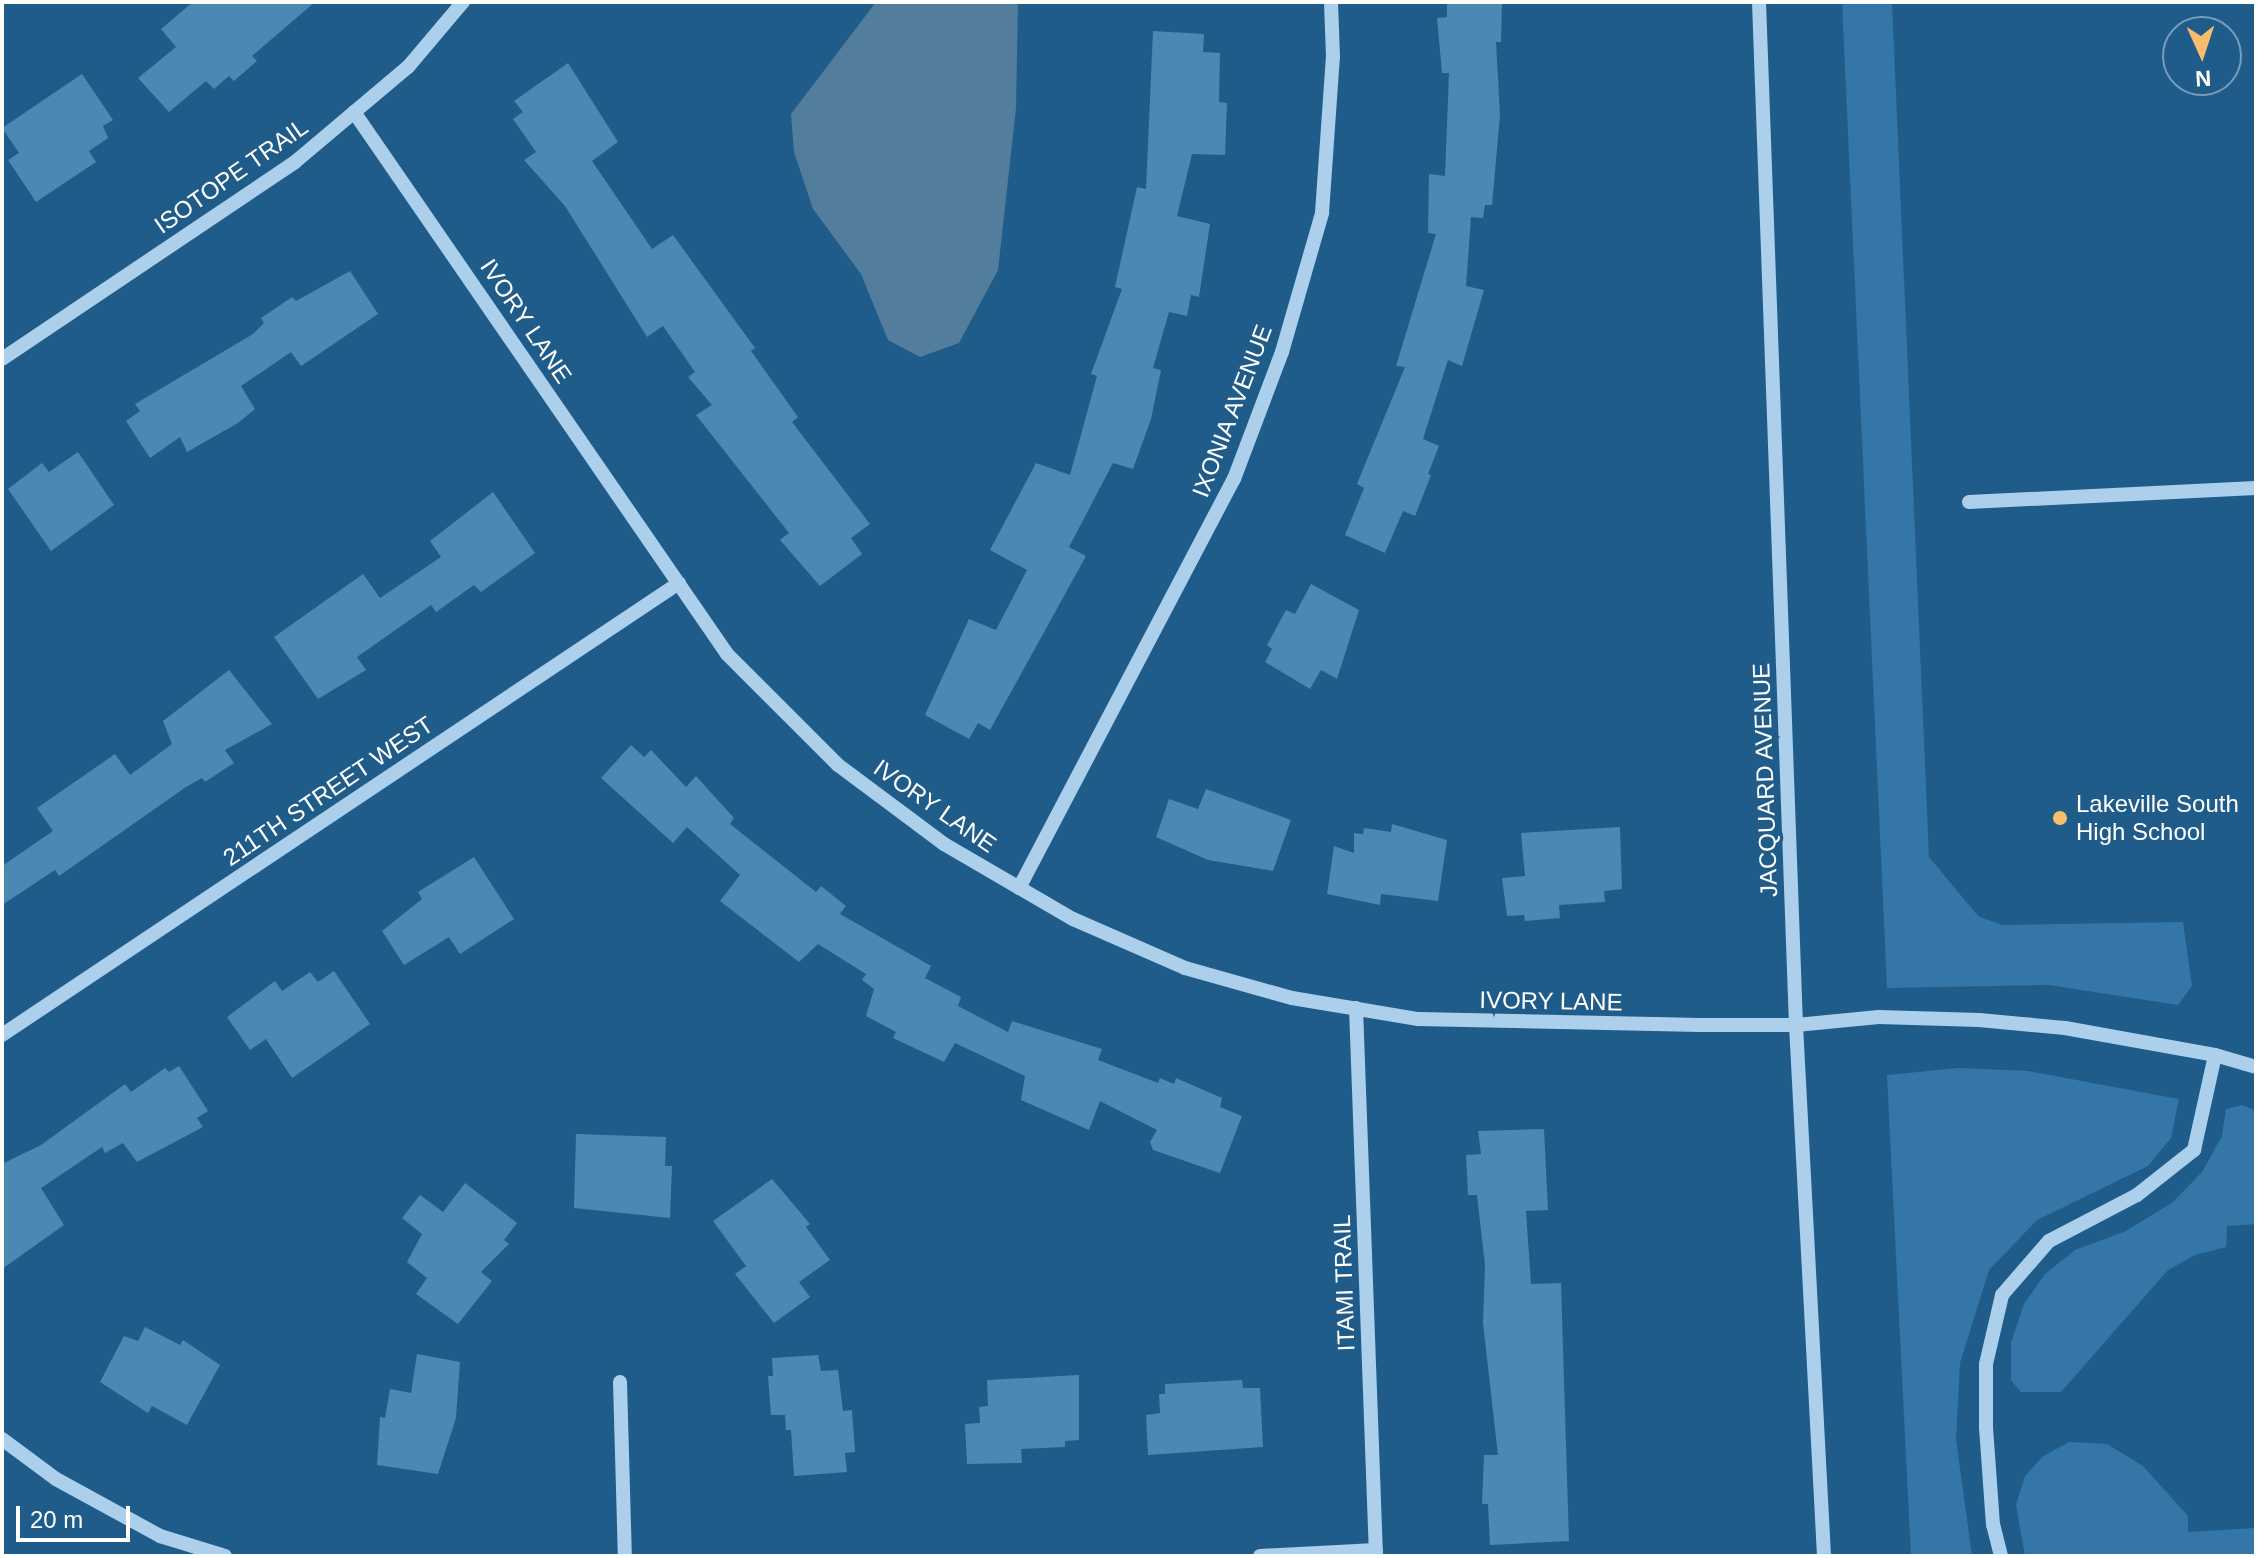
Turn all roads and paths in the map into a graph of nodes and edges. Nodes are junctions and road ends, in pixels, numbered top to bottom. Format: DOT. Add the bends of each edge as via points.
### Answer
graph roads {
  1 [pos="463,2"];
  2 [pos="1331,2"];
  3 [pos="1759,2"];
  4 [pos="354,112"];
  5 [pos="2,359"];
  6 [pos="2256,488"];
  7 [pos="1969,502"];
  8 [pos="679,583"];
  9 [pos="1019,888"];
  10 [pos="1356,1008"];
  11 [pos="1796,1025"];
  12 [pos="2,1035"];
  13 [pos="2215,1055"];
  14 [pos="2256,1067"];
  15 [pos="620,1382"];
  16 [pos="2,1439"];
  17 [pos="1376,1553"];
  18 [pos="225,1556"];
  19 [pos="625,1556"];
  20 [pos="1260,1556"];
  21 [pos="1824,1556"];
  22 [pos="2001,1556"];
  1 -- 4 [label="street, ISOTOPE TRAIL" via="408,67"];
  2 -- 9 [label="street, IXONIA AVENUE" via="1333,57 1322,213 1282,352 1234,479"];
  3 -- 11 [label="street, JACQUARD AVENUE"];
  4 -- 5 [label="street, ISOTOPE TRAIL" via="295,162"];
  4 -- 8 [label="street, IVORY LANE"];
  6 -- 7 [label="street"];
  8 -- 9 [label="street, IVORY LANE" via="727,654 838,765 944,844"];
  8 -- 12 [label="street, 211TH STREET WEST"];
  9 -- 10 [label="street, IVORY LANE" via="1073,919 1185,968 1292,998"];
  10 -- 11 [label="street, IVORY LANE" via="1418,1019 1536,1024"];
  10 -- 17 [label="street, ITAMI TRAIL"];
  11 -- 13 [label="street, IVORY LANE" via="1879,1017 1979,1020 2065,1028"];
  11 -- 21 [label="street, JACQUARD AVENUE"];
  13 -- 14 [label="street, IVORY LANE"];
  13 -- 22 [label="street" via="2194,1150 2137,1195 2049,1241 2002,1295 1986,1364 1993,1525"];
  15 -- 19 [label="street"];
  16 -- 18 [label="street" via="56,1479 160,1536"];
  17 -- 20 [label="street"];
}
